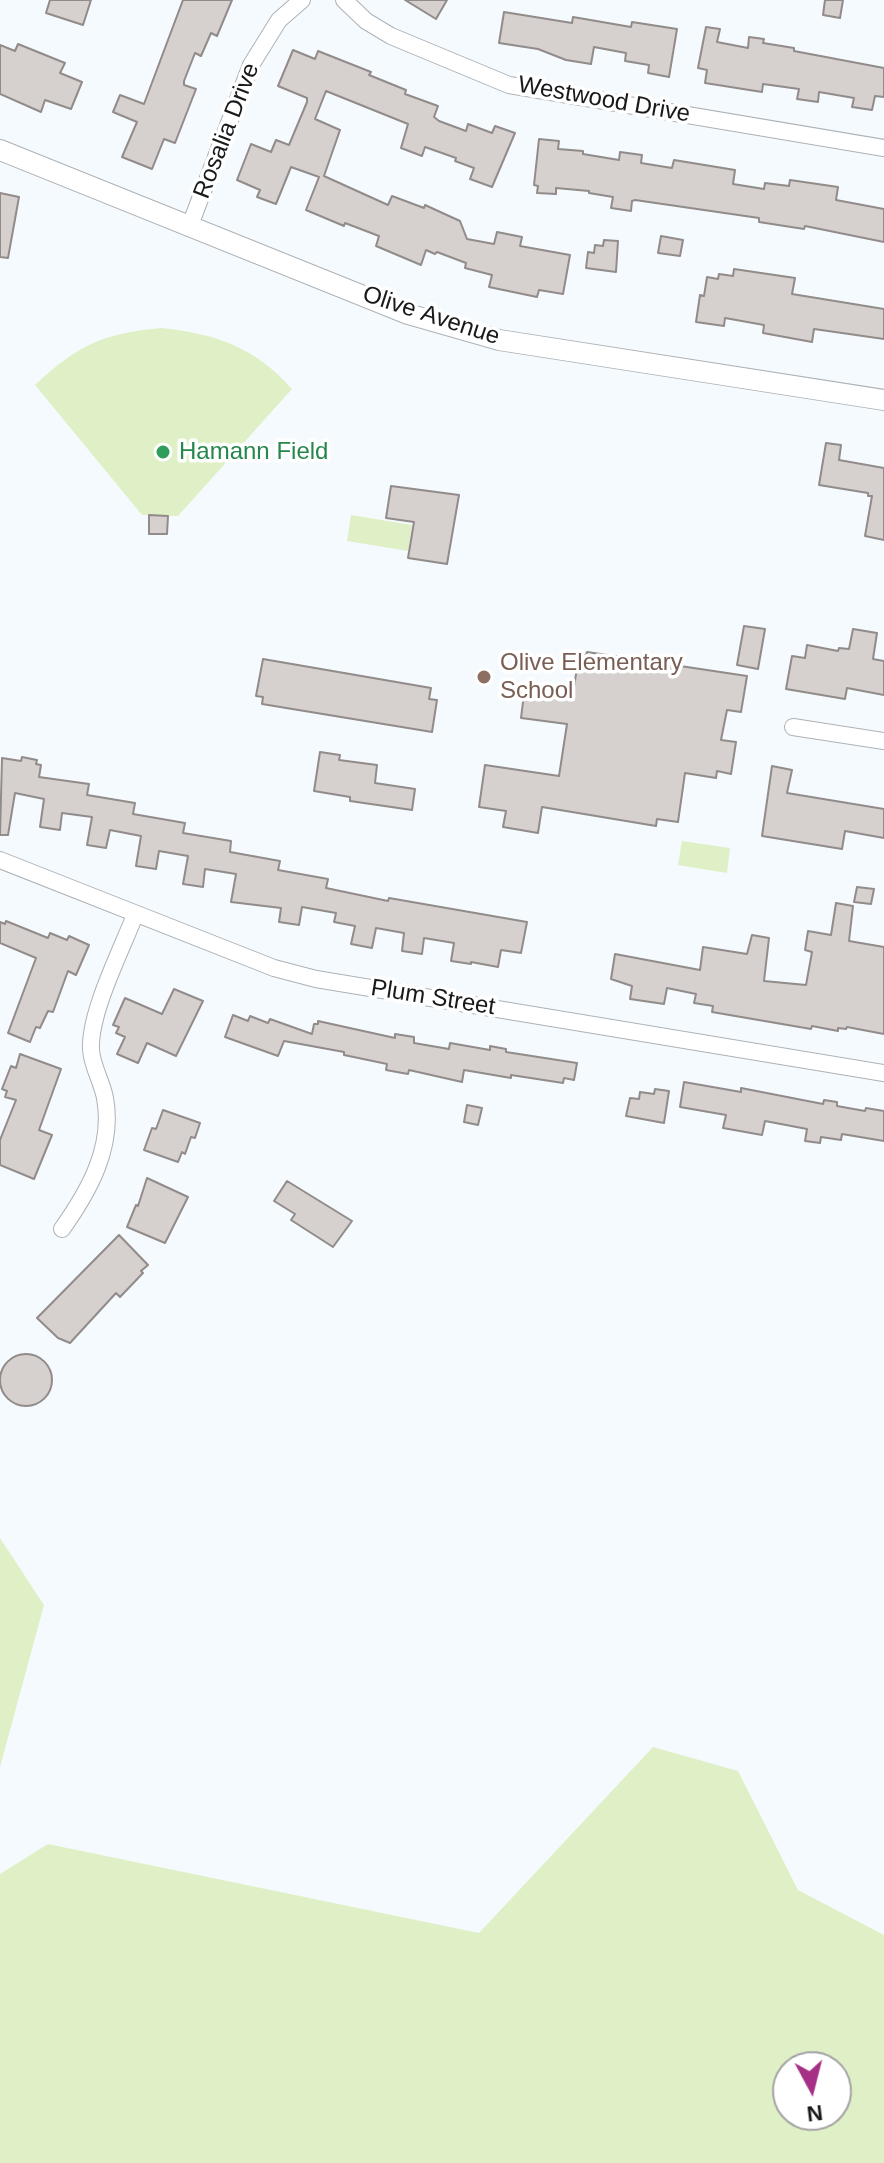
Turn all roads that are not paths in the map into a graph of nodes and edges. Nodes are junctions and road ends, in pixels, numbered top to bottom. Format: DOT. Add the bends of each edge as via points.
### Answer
graph roads {
  1 [pos="302,0"];
  2 [pos="344,0"];
  3 [pos="884,148"];
  4 [pos="0,150"];
  5 [pos="189,228"];
  6 [pos="884,400"];
  7 [pos="793,727"];
  8 [pos="884,741"];
  9 [pos="0,860"];
  10 [pos="135,915"];
  11 [pos="884,1073"];
  12 [pos="62,1229"];
  1 -- 5 [label="street, Rosalia Drive" via="279,20 251,65"];
  2 -- 3 [label="street, Westwood Drive" via="391,36 509,85"];
  4 -- 5 [label="street, Olive Avenue"];
  5 -- 6 [label="street, Olive Avenue" via="408,314 499,340"];
  7 -- 8 [label="street"];
  9 -- 10 [label="street, Plum Street"];
  10 -- 11 [label="street, Plum Street" via="316,979"];
  10 -- 12 [label="street" via="97,1013 91,1050 105,1100 104,1149 86,1195"];
}
